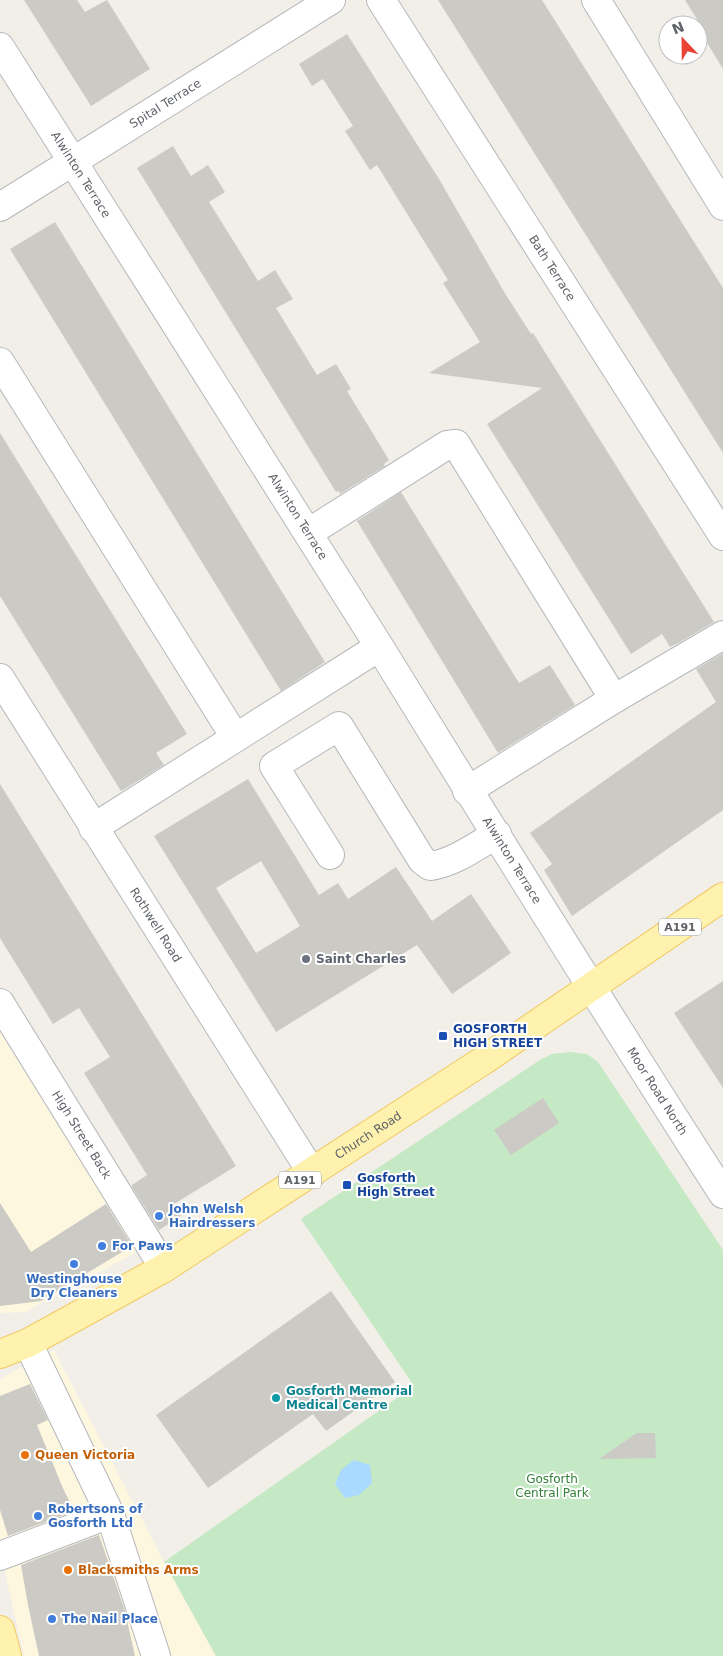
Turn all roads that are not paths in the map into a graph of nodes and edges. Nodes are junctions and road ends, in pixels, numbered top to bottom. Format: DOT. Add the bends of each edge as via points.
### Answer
graph roads {
  1 [pos="331,0"];
  2 [pos="381,0"];
  3 [pos="596,0"];
  4 [pos="0,47"];
  5 [pos="73,162"];
  6 [pos="723,206"];
  7 [pos="0,207"];
  8 [pos="0,362"];
  9 [pos="308,533"];
  10 [pos="723,536"];
  11 [pos="723,635"];
  12 [pos="379,647"];
  13 [pos="0,678"];
  14 [pos="614,699"];
  15 [pos="235,737"];
  16 [pos="467,791"];
  17 [pos="93,828"];
  18 [pos="497,834"];
  19 [pos="330,856"];
  20 [pos="723,897"];
  21 [pos="590,989"];
  22 [pos="0,1003"];
  23 [pos="312,1173"];
  24 [pos="723,1194"];
  25 [pos="164,1268"];
  26 [pos="28,1343"];
  27 [pos="0,1354"];
  28 [pos="110,1514"];
  29 [pos="0,1556"];
  30 [pos="0,1630"];
  31 [pos="7,1656"];
  32 [pos="156,1656"];
  1 -- 5 [label="street, Spital Terrace"];
  2 -- 10 [label="street, Bath Terrace"];
  3 -- 6 [label="street"];
  4 -- 5 [label="street, Alwinton Terrace"];
  5 -- 7 [label="street, Spital Terrace"];
  5 -- 9 [label="street, Alwinton Terrace"];
  8 -- 15 [label="street"];
  9 -- 12 [label="street, Alwinton Terrace"];
  9 -- 14 [label="street" via="447,445 456,444"];
  11 -- 14 [label="street"];
  12 -- 15 [label="street"];
  12 -- 16 [label="street, Alwinton Terrace"];
  13 -- 17 [label="street, Rothwell Road"];
  14 -- 16 [label="street"];
  15 -- 17 [label="street"];
  16 -- 18 [label="street, Alwinton Terrace"];
  17 -- 23 [label="street, Rothwell Road"];
  18 -- 19 [label="street" via="460,856 430,866 422,860 339,726 274,766"];
  18 -- 21 [label="street, Alwinton Terrace"];
  20 -- 21 [label="main road, Church Road / A191"];
  21 -- 23 [label="main road, Church Road / A191"];
  21 -- 24 [label="street, Moor Road North"];
  22 -- 25 [label="street, High Street Back"];
  23 -- 25 [label="main road, Church Road / A191"];
  25 -- 26 [label="main road, Church Road / A191"];
  26 -- 27 [label="main road, Church Road / A191"];
  26 -- 28 [label="street"];
  28 -- 29 [label="street"];
  28 -- 32 [label="street"];
  30 -- 31 [label="main road"];
}
